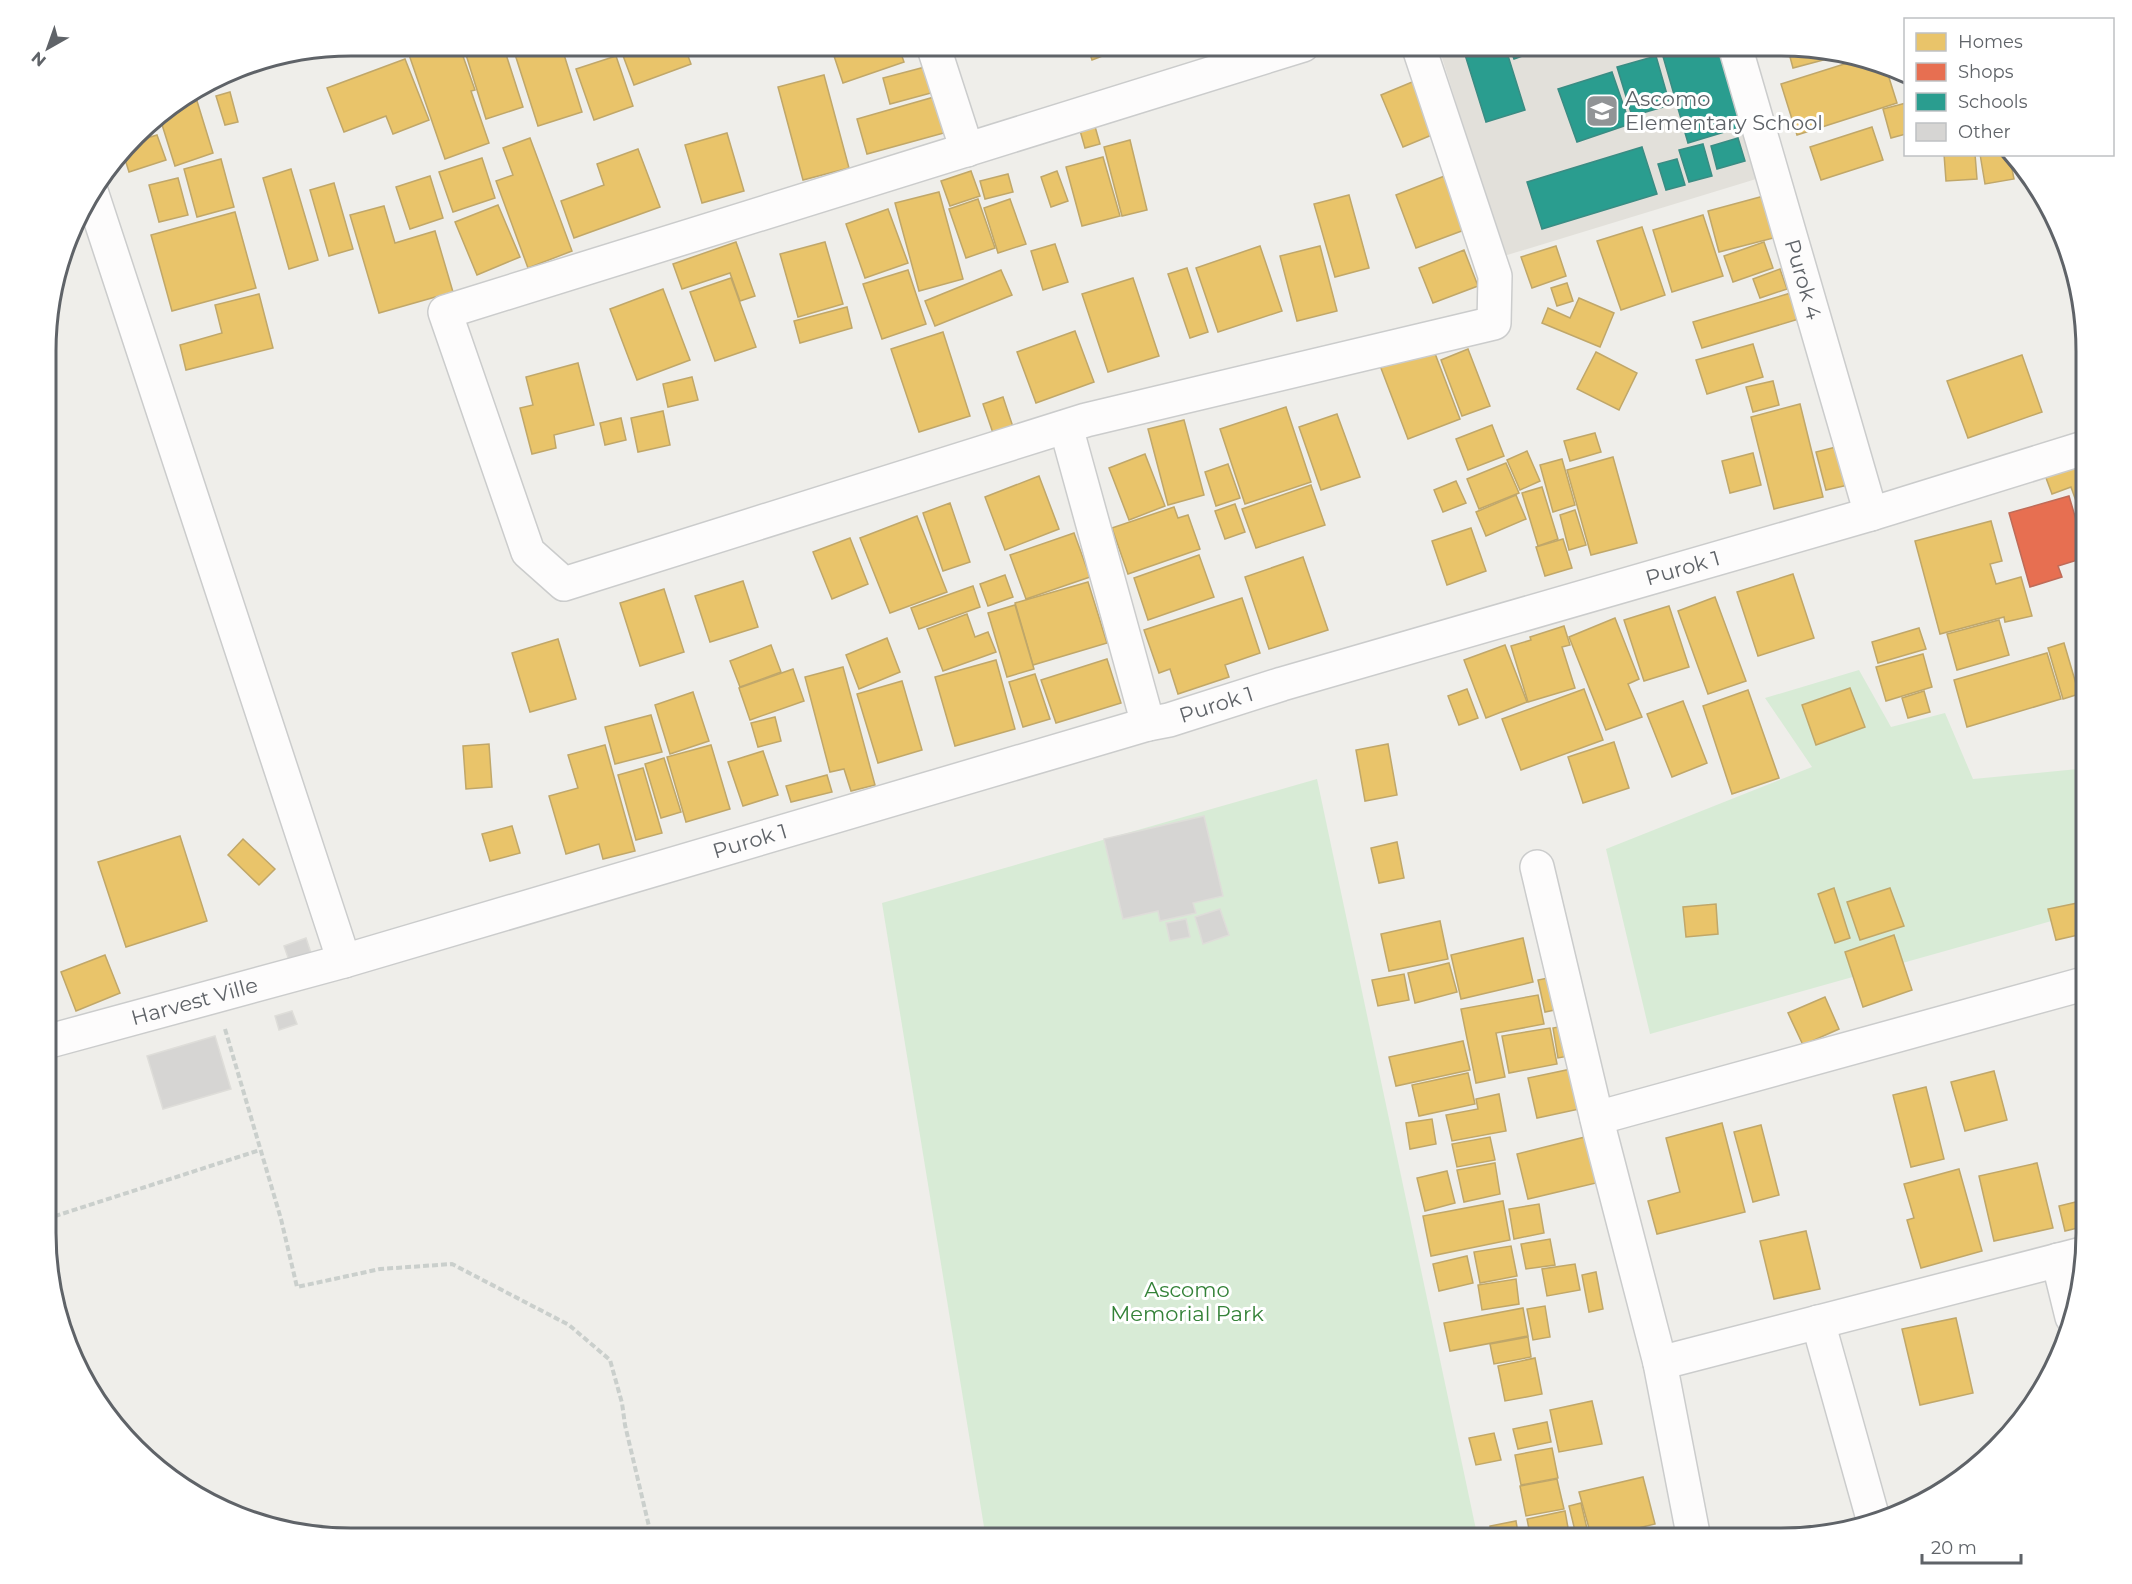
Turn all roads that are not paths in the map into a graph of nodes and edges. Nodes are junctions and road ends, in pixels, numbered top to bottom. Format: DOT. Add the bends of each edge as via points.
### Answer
graph roads {
  1 [pos="937,56"];
  2 [pos="1268,56"];
  3 [pos="1422,56"];
  4 [pos="1739,56"];
  5 [pos="967,150"];
  6 [pos="95,203"];
  7 [pos="1066,427"];
  8 [pos="2076,450"];
  9 [pos="1871,514"];
  10 [pos="1148,724"];
  11 [pos="1537,867"];
  12 [pos="344,961"];
  13 [pos="2076,986"];
  14 [pos="56,1039"];
  15 [pos="1597,1118"];
  16 [pos="2072,1257"];
  17 [pos="2072,1285"];
  18 [pos="1818,1322"];
  19 [pos="1660,1363"];
  20 [pos="1872,1514"];
  21 [pos="1692,1528"];
  1 -- 5 [label="street"];
  2 -- 5 [label="street"];
  3 -- 7 [label="street" via="1495,276 1494,323"];
  4 -- 9 [label="street, Purok 4"];
  5 -- 7 [label="street" via="445,312 528,552 564,584"];
  6 -- 12 [label="street"];
  7 -- 10 [label="street"];
  8 -- 9 [label="street, Purok 1"];
  9 -- 10 [label="street, Purok 1"];
  10 -- 12 [label="street, Purok 1"];
  11 -- 15 [label="street"];
  12 -- 14 [label="street, Harvest Ville"];
  13 -- 15 [label="street"];
  15 -- 19 [label="street"];
  16 -- 17 [label="street"];
  16 -- 18 [label="street"];
  18 -- 19 [label="street"];
  18 -- 20 [label="street"];
  19 -- 21 [label="street"];
}
